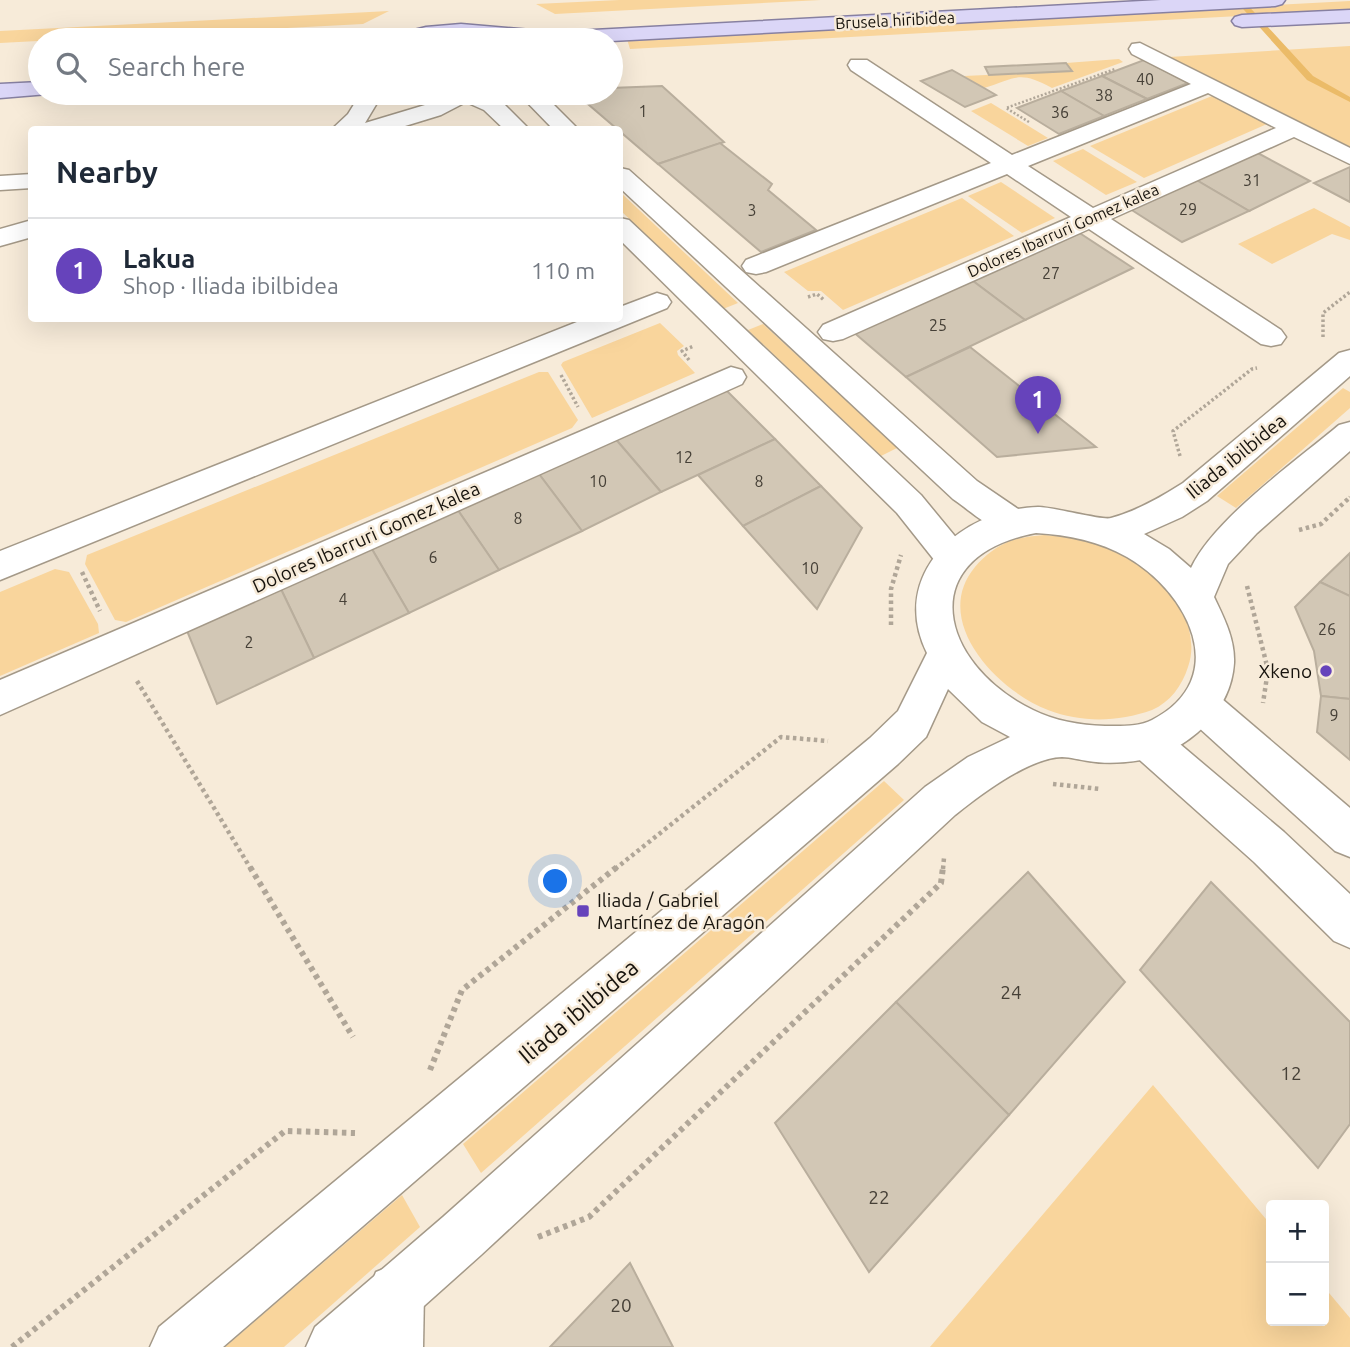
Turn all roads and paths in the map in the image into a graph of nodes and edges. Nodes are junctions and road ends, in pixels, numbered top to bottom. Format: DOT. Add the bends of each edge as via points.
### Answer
graph roads {
  1 [pos="1275,0"];
  2 [pos="1350,16"];
  3 [pos="623,35"];
  4 [pos="817,45"];
  5 [pos="1146,52"];
  6 [pos="859,65"];
  7 [pos="1208,85"];
  8 [pos="28,90"];
  9 [pos="0,91"];
  10 [pos="364,105"];
  11 [pos="445,105"];
  12 [pos="492,105"];
  13 [pos="542,105"];
  14 [pos="347,126"];
  15 [pos="379,126"];
  16 [pos="515,126"];
  17 [pos="564,126"];
  18 [pos="1293,129"];
  19 [pos="1063,143"];
  20 [pos="1350,157"];
  21 [pos="1009,164"];
  22 [pos="623,178"];
  23 [pos="28,181"];
  24 [pos="0,183"];
  25 [pos="1091,218"];
  26 [pos="623,229"];
  27 [pos="28,230"];
  28 [pos="0,238"];
  29 [pos="757,266"];
  30 [pos="1350,292"];
  31 [pos="657,302"];
  32 [pos="623,316"];
  33 [pos="607,322"];
  34 [pos="833,332"];
  35 [pos="1271,337"];
  36 [pos="545,347"];
  37 [pos="1336,353"];
  38 [pos="1264,368"];
  39 [pos="731,377"];
  40 [pos="1350,433"];
  41 [pos="595,437"];
  42 [pos="1181,461"];
  43 [pos="1350,497"];
  44 [pos="924,520"];
  45 [pos="1012,522"];
  46 [pos="1295,531"];
  47 [pos="1111,533"];
  48 [pos="66,539"];
  49 [pos="951,556"];
  50 [pos="0,566"];
  51 [pos="1248,580"];
  52 [pos="1195,598"];
  53 [pos="894,636"];
  54 [pos="117,646"];
  55 [pos="946,652"];
  56 [pos="0,698"];
  57 [pos="1201,705"];
  58 [pos="1061,739"];
  59 [pos="1147,741"];
  60 [pos="834,742"];
  61 [pos="1244,742"];
  62 [pos="1045,783"];
  63 [pos="1104,789"];
  64 [pos="1350,836"];
  65 [pos="945,852"];
  66 [pos="1350,925"];
  67 [pos="353,1037"];
  68 [pos="428,1076"];
  69 [pos="364,1127"];
  70 [pos="528,1241"];
  71 [pos="396,1292"];
  72 [pos="12,1347"];
  73 [pos="179,1347"];
  74 [pos="335,1347"];
  75 [pos="394,1347"];
  1 -- 3 [label="main road, Brusela hiribidea"];
  2 -- 4 [label="main road, Brusela hiribidea"];
  5 -- 7 [label="street"];
  5 -- 19 [label="path" via="1006,108"];
  6 -- 21 [label="street"];
  7 -- 18 [label="street"];
  7 -- 19 [label="street"];
  8 -- 9 [label="main road"];
  10 -- 14 [label="street"];
  11 -- 15 [label="street"];
  12 -- 16 [label="street"];
  13 -- 17 [label="street"];
  18 -- 20 [label="street"];
  18 -- 25 [label="street, Dolores Ibarruri Gomez kalea"];
  19 -- 21 [label="street"];
  21 -- 25 [label="street"];
  21 -- 29 [label="street"];
  22 -- 45 [label="street" via="965,489"];
  23 -- 24 [label="street"];
  25 -- 34 [label="street, Dolores Ibarruri Gomez kalea"];
  25 -- 35 [label="street"];
  26 -- 44 [label="street"];
  27 -- 28 [label="street"];
  30 -- 37 [label="path" via="1322,313"];
  31 -- 32 [label="street"];
  33 -- 36 [label="street"];
  36 -- 41 [label="path"];
  36 -- 48 [label="street"];
  37 -- 47 [label="street, Iliada ibilbidea" via="1195,492"];
  38 -- 42 [label="path" via="1252,369 1173,431"];
  39 -- 41 [label="street, Dolores Ibarruri Gomez kalea"];
  40 -- 52 [label="street" via="1214,556"];
  41 -- 54 [label="street, Dolores Ibarruri Gomez kalea"];
  43 -- 46 [label="path" via="1321,524"];
  44 -- 49 [label="street"];
  44 -- 53 [label="path" via="900,556 891,581 888,604"];
  45 -- 47 [label="street" via="1061,521"];
  45 -- 49 [label="street" via="978,535"];
  47 -- 52 [label="street" via="1172,571"];
  48 -- 50 [label="street"];
  48 -- 54 [label="path"];
  49 -- 55 [label="street" via="934,600"];
  51 -- 61 [label="path" via="1251,611 1270,669 1256,724"];
  52 -- 57 [label="street" via="1212,634 1215,653 1210,688"];
  54 -- 56 [label="street, Dolores Ibarruri Gomez kalea"];
  54 -- 67 [label="path"];
  55 -- 58 [label="street" via="979,695 1031,729"];
  55 -- 73 [label="street, Iliada ibilbidea" via="912,724 884,751"];
  57 -- 59 [label="street" via="1178,726"];
  57 -- 61 [label="street"];
  58 -- 59 [label="street" via="1105,746"];
  58 -- 71 [label="street" via="1025,748 977,771 940,801"];
  59 -- 66 [label="street"];
  60 -- 68 [label="path" via="781,737 462,990"];
  61 -- 64 [label="street"];
  62 -- 63 [label="path"];
  65 -- 70 [label="path" via="941,883 589,1217"];
  69 -- 72 [label="path" via="356,1133 285,1131"];
  71 -- 74 [label="street"];
  71 -- 75 [label="street"];
}
